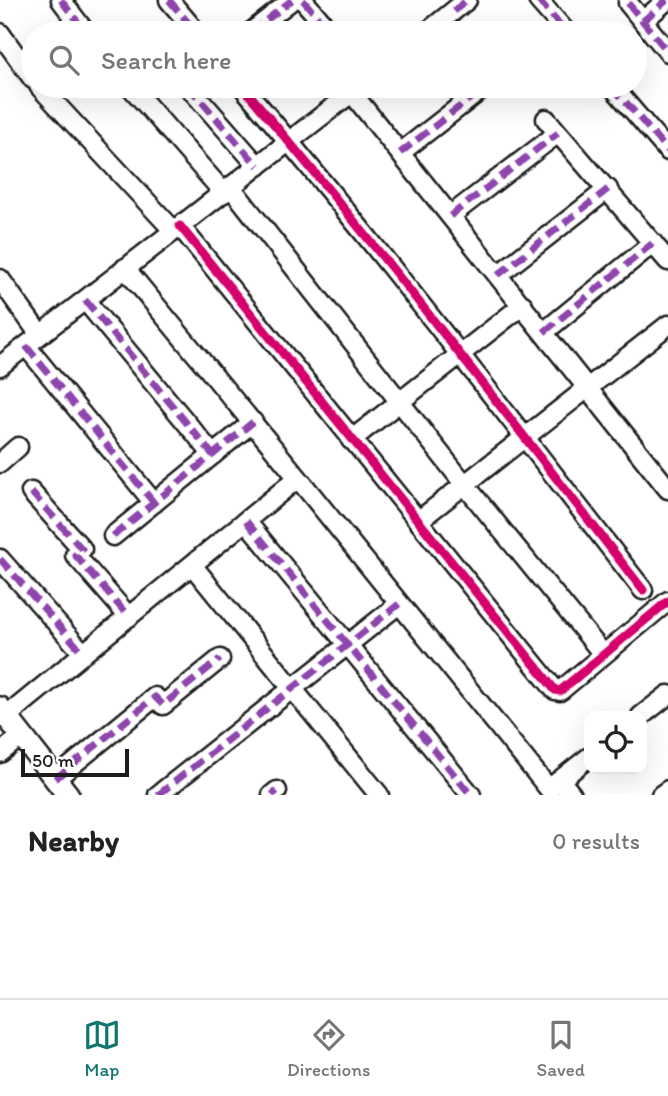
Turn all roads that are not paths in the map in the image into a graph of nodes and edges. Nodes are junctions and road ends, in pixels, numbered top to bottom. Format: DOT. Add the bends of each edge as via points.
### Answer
graph roads {
  1 [pos="61,0"];
  2 [pos="169,0"];
  3 [pos="292,0"];
  4 [pos="303,0"];
  5 [pos="538,0"];
  6 [pos="667,0"];
  7 [pos="456,4"];
  8 [pos="628,4"];
  9 [pos="77,21"];
  10 [pos="187,21"];
  11 [pos="265,21"];
  12 [pos="321,21"];
  13 [pos="438,21"];
  14 [pos="553,21"];
  15 [pos="643,21"];
  16 [pos="647,26"];
  17 [pos="0,33"];
  18 [pos="668,52"];
  19 [pos="21,62"];
  20 [pos="51,98"];
  21 [pos="141,98"];
  22 [pos="198,98"];
  23 [pos="252,98"];
  24 [pos="344,98"];
  25 [pos="362,98"];
  26 [pos="471,98"];
  27 [pos="622,98"];
  28 [pos="289,141"];
  29 [pos="668,151"];
  30 [pos="400,153"];
  31 [pos="258,166"];
  32 [pos="608,189"];
  33 [pos="227,190"];
  34 [pos="450,216"];
  35 [pos="177,229"];
  36 [pos="653,243"];
  37 [pos="668,261"];
  38 [pos="125,268"];
  39 [pos="498,275"];
  40 [pos="0,279"];
  41 [pos="85,300"];
  42 [pos="523,305"];
  43 [pos="668,326"];
  44 [pos="544,332"];
  45 [pos="40,335"];
  46 [pos="26,346"];
  47 [pos="460,355"];
  48 [pos="0,366"];
  49 [pos="589,388"];
  50 [pos="400,402"];
  51 [pos="253,422"];
  52 [pos="525,438"];
  53 [pos="351,440"];
  54 [pos="18,447"];
  55 [pos="213,455"];
  56 [pos="0,463"];
  57 [pos="298,478"];
  58 [pos="465,485"];
  59 [pos="668,489"];
  60 [pos="31,492"];
  61 [pos="154,503"];
  62 [pos="246,521"];
  63 [pos="418,521"];
  64 [pos="113,536"];
  65 [pos="0,559"];
  66 [pos="192,565"];
  67 [pos="643,590"];
  68 [pos="668,601"];
  69 [pos="400,604"];
  70 [pos="128,617"];
  71 [pos="347,644"];
  72 [pos="83,653"];
  73 [pos="603,654"];
  74 [pos="220,659"];
  75 [pos="290,688"];
  76 [pos="668,695"];
  77 [pos="647,711"];
  78 [pos="3,712"];
  79 [pos="22,736"];
  80 [pos="0,752"];
  81 [pos="584,761"];
  82 [pos="560,780"];
  83 [pos="61,787"];
  84 [pos="668,790"];
  85 [pos="159,795"];
  86 [pos="379,795"];
  87 [pos="471,795"];
  88 [pos="572,795"];
  89 [pos="661,795"];
  1 -- 9 [label="street"];
  2 -- 10 [label="street"];
  3 -- 11 [label="street"];
  4 -- 12 [label="street"];
  5 -- 14 [label="street"];
  6 -- 15 [label="street"];
  7 -- 13 [label="street"];
  8 -- 15 [label="street"];
  16 -- 18 [label="street"];
  17 -- 19 [label="street"];
  20 -- 35 [label="street"];
  21 -- 33 [label="street"];
  22 -- 31 [label="street"];
  23 -- 28 [label="street"];
  24 -- 28 [label="street"];
  25 -- 30 [label="street"];
  26 -- 30 [label="street"];
  27 -- 29 [label="street"];
  28 -- 31 [label="street"];
  28 -- 47 [label="street"];
  30 -- 34 [label="street"];
  31 -- 33 [label="street"];
  32 -- 34 [label="street" via="552,126"];
  32 -- 36 [label="street"];
  32 -- 39 [label="street"];
  33 -- 35 [label="street"];
  33 -- 50 [label="street"];
  34 -- 39 [label="street"];
  35 -- 38 [label="street"];
  35 -- 53 [label="street"];
  36 -- 37 [label="street"];
  36 -- 44 [label="street"];
  38 -- 41 [label="street"];
  38 -- 51 [label="street"];
  39 -- 42 [label="street"];
  40 -- 45 [label="street"];
  41 -- 45 [label="street"];
  41 -- 55 [label="street"];
  42 -- 44 [label="street"];
  42 -- 47 [label="street"];
  43 -- 49 [label="street"];
  44 -- 49 [label="street"];
  45 -- 46 [label="street"];
  46 -- 48 [label="street"];
  46 -- 61 [label="street"];
  47 -- 50 [label="street"];
  47 -- 52 [label="street"];
  49 -- 52 [label="street"];
  49 -- 59 [label="street"];
  50 -- 53 [label="street"];
  50 -- 58 [label="street"];
  51 -- 55 [label="street"];
  51 -- 57 [label="street"];
  52 -- 58 [label="street"];
  52 -- 67 [label="street"];
  53 -- 63 [label="street"];
  54 -- 56 [label="street"];
  55 -- 61 [label="street"];
  57 -- 62 [label="street"];
  57 -- 69 [label="street"];
  58 -- 63 [label="street"];
  58 -- 73 [label="street"];
  60 -- 70 [label="street" via="82,549 75,555"];
  61 -- 64 [label="street"];
  62 -- 66 [label="street"];
  62 -- 71 [label="street"];
  63 -- 73 [label="street" via="555,690 560,691"];
  65 -- 72 [label="street"];
  66 -- 70 [label="street"];
  66 -- 75 [label="street"];
  68 -- 73 [label="street"];
  69 -- 71 [label="street"];
  69 -- 82 [label="street" via="549,789"];
  70 -- 72 [label="street"];
  71 -- 75 [label="street"];
  71 -- 87 [label="street"];
  72 -- 78 [label="street"];
  74 -- 83 [label="street" via="163,705 155,697"];
  75 -- 85 [label="street"];
  75 -- 86 [label="street"];
  76 -- 77 [label="street"];
  78 -- 79 [label="street"];
  79 -- 80 [label="street"];
  79 -- 83 [label="street"];
  81 -- 82 [label="street"];
  82 -- 88 [label="street"];
  84 -- 89 [label="street"];
}
